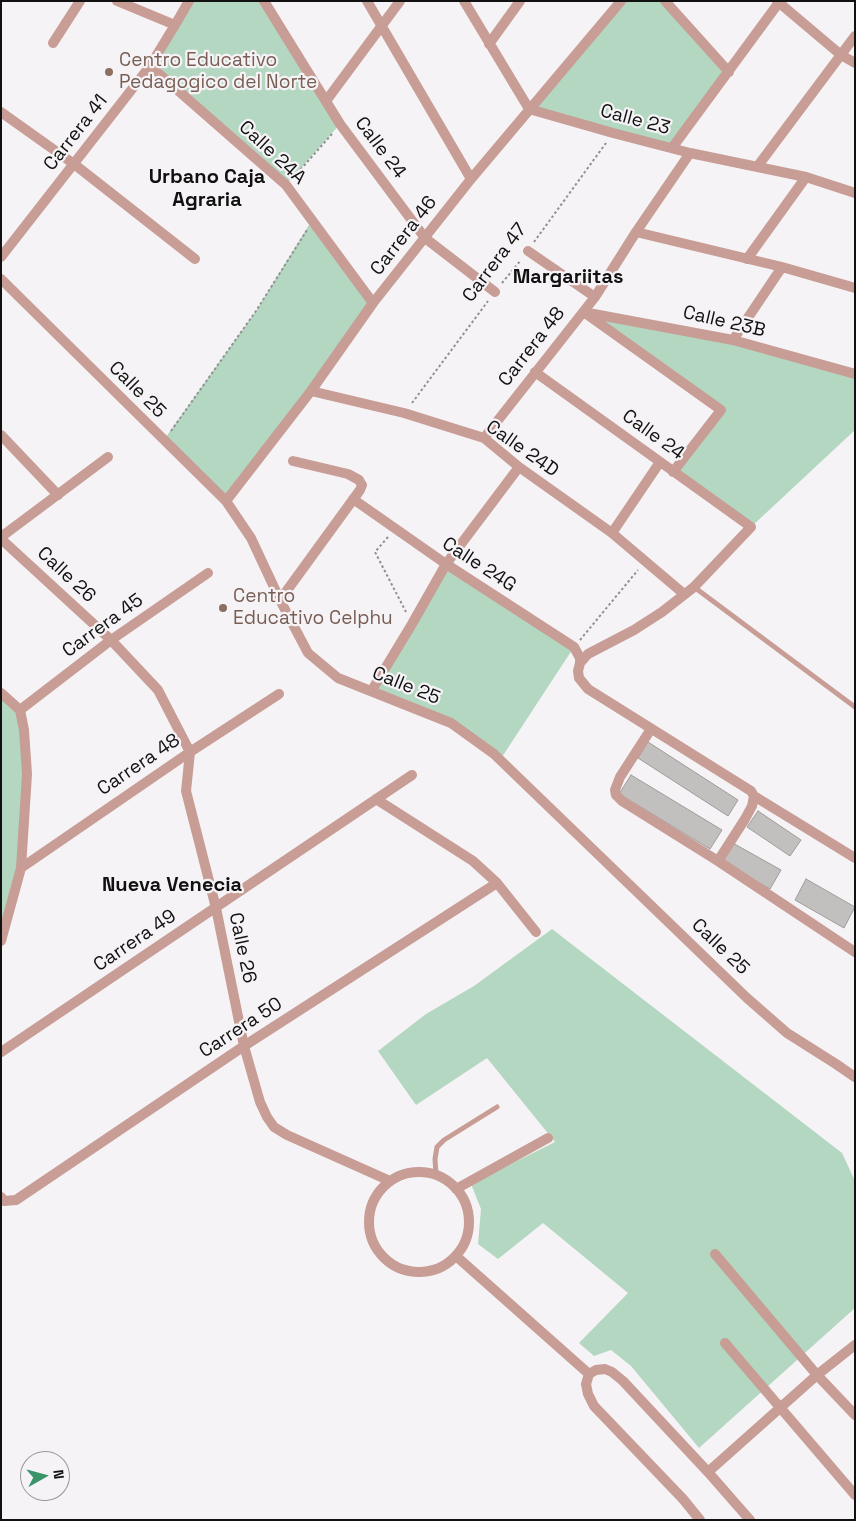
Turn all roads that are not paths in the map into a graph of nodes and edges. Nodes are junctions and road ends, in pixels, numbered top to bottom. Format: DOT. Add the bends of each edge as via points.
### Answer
graph roads {
  1 [pos="80,1"];
  2 [pos="117,1"];
  3 [pos="188,1"];
  4 [pos="264,1"];
  5 [pos="368,1"];
  6 [pos="400,1"];
  7 [pos="464,1"];
  8 [pos="520,1"];
  9 [pos="621,1"];
  10 [pos="665,1"];
  11 [pos="778,2"];
  12 [pos="175,26"];
  13 [pos="382,26"];
  14 [pos="855,36"];
  15 [pos="53,43"];
  16 [pos="489,44"];
  17 [pos="841,55"];
  18 [pos="855,64"];
  19 [pos="150,66"];
  20 [pos="729,72"];
  21 [pos="326,101"];
  22 [pos="529,110"];
  23 [pos="1,112"];
  24 [pos="672,148"];
  25 [pos="690,153"];
  26 [pos="74,164"];
  27 [pos="757,167"];
  28 [pos="806,177"];
  29 [pos="471,178"];
  30 [pos="855,193"];
  31 [pos="636,232"];
  32 [pos="425,238"];
  33 [pos="528,251"];
  34 [pos="1,257"];
  35 [pos="195,259"];
  36 [pos="747,259"];
  37 [pos="782,267"];
  38 [pos="1,279"];
  39 [pos="855,289"];
  40 [pos="495,292"];
  41 [pos="595,297"];
  42 [pos="373,303"];
  43 [pos="583,312"];
  44 [pos="733,340"];
  45 [pos="535,372"];
  46 [pos="855,374"];
  47 [pos="311,391"];
  48 [pos="1,434"];
  49 [pos="484,438"];
  50 [pos="108,457"];
  51 [pos="293,461"];
  52 [pos="660,462"];
  53 [pos="519,467"];
  54 [pos="673,472"];
  55 [pos="58,495"];
  56 [pos="353,499"];
  57 [pos="226,501"];
  58 [pos="612,533"];
  59 [pos="1,538"];
  60 [pos="446,564"];
  61 [pos="208,573"];
  62 [pos="694,587"];
  63 [pos="684,594"];
  64 [pos="280,600"];
  65 [pos="111,640"];
  66 [pos="580,663"];
  67 [pos="372,690"];
  68 [pos="1,693"];
  69 [pos="279,694"];
  70 [pos="855,707"];
  71 [pos="20,710"];
  72 [pos="651,728"];
  73 [pos="190,752"];
  74 [pos="412,775"];
  75 [pos="754,796"];
  76 [pos="376,799"];
  77 [pos="855,858"];
  78 [pos="718,861"];
  79 [pos="21,868"];
  80 [pos="497,883"];
  81 [pos="216,908"];
  82 [pos="536,932"];
  83 [pos="1,941"];
  84 [pos="855,952"];
  85 [pos="244,1046"];
  86 [pos="1,1052"];
  87 [pos="855,1078"];
  88 [pos="497,1107"];
  89 [pos="548,1138"];
  90 [pos="436,1175"];
  91 [pos="390,1181"];
  92 [pos="456,1188"];
  93 [pos="3,1199"];
  94 [pos="715,1254"];
  95 [pos="456,1256"];
  96 [pos="725,1343"];
  97 [pos="855,1345"];
  98 [pos="589,1374"];
  99 [pos="817,1375"];
  100 [pos="781,1408"];
  101 [pos="855,1415"];
  102 [pos="708,1472"];
  103 [pos="855,1495"];
  104 [pos="700,1520"];
  105 [pos="750,1520"];
  1 -- 15 [label="street"];
  2 -- 12 [label="street"];
  3 -- 12 [label="street, Carrera 41"];
  4 -- 21 [label="street, Calle 24"];
  5 -- 13 [label="street"];
  6 -- 13 [label="street"];
  7 -- 16 [label="street"];
  8 -- 16 [label="street"];
  9 -- 22 [label="street, Carrera 46"];
  10 -- 20 [label="street"];
  11 -- 17 [label="street"];
  11 -- 20 [label="street"];
  12 -- 19 [label="street, Carrera 41"];
  13 -- 21 [label="street"];
  13 -- 29 [label="street"];
  14 -- 17 [label="street"];
  16 -- 22 [label="street"];
  17 -- 18 [label="street"];
  17 -- 27 [label="street"];
  19 -- 26 [label="street, Carrera 41"];
  19 -- 42 [label="street, Calle 24A" via="286,185"];
  20 -- 24 [label="street"];
  21 -- 32 [label="street, Calle 24"];
  22 -- 24 [label="street, Calle 23"];
  22 -- 29 [label="street, Carrera 46"];
  23 -- 26 [label="street"];
  24 -- 25 [label="street, Calle 23"];
  25 -- 27 [label="street, Calle 23"];
  25 -- 31 [label="street, Carrera 48"];
  26 -- 34 [label="street, Carrera 41"];
  26 -- 35 [label="street"];
  27 -- 28 [label="street, Calle 23"];
  28 -- 30 [label="street, Calle 23"];
  28 -- 36 [label="street"];
  29 -- 32 [label="street, Carrera 46"];
  31 -- 36 [label="street"];
  31 -- 41 [label="street, Carrera 48"];
  32 -- 40 [label="street, Calle 24"];
  32 -- 42 [label="street, Carrera 46"];
  33 -- 41 [label="street"];
  36 -- 37 [label="street"];
  37 -- 39 [label="street"];
  37 -- 44 [label="street"];
  38 -- 57 [label="street, Calle 25"];
  41 -- 43 [label="street, Carrera 48"];
  42 -- 47 [label="street, Carrera 46"];
  43 -- 44 [label="street, Calle 23B"];
  43 -- 45 [label="street, Carrera 48"];
  43 -- 54 [label="street" via="721,410"];
  44 -- 46 [label="street, Calle 23B"];
  45 -- 49 [label="street, Carrera 48"];
  45 -- 52 [label="street, Calle 24"];
  47 -- 49 [label="street, Calle 24D" via="404,413"];
  47 -- 57 [label="street, Carrera 46"];
  48 -- 55 [label="street"];
  49 -- 53 [label="street, Calle 24D"];
  50 -- 55 [label="street"];
  51 -- 56 [label="street" via="360,480 362,485"];
  52 -- 54 [label="street, Calle 24"];
  52 -- 58 [label="street"];
  53 -- 58 [label="street, Calle 24D"];
  53 -- 60 [label="street"];
  54 -- 62 [label="street, Calle 24" via="751,527"];
  55 -- 59 [label="street"];
  56 -- 60 [label="street, Calle 24G"];
  56 -- 64 [label="street"];
  57 -- 64 [label="street, Calle 25" via="251,538"];
  58 -- 63 [label="street, Calle 24D"];
  59 -- 65 [label="street, Calle 26"];
  60 -- 66 [label="street, Calle 24G" via="574,647"];
  60 -- 67 [label="street"];
  61 -- 65 [label="street, Carrera 45"];
  62 -- 63 [label="street"];
  62 -- 70 [label="lane"];
  63 -- 66 [label="street" via="641,626 588,654"];
  64 -- 67 [label="street, Calle 25" via="308,653 338,678"];
  65 -- 71 [label="street, Carrera 45"];
  65 -- 73 [label="street, Calle 26" via="158,690"];
  66 -- 72 [label="street" via="579,678 588,689"];
  67 -- 87 [label="street, Calle 25" via="451,722 494,754 747,998 787,1033"];
  68 -- 71 [label="street"];
  69 -- 73 [label="street, Carrera 48"];
  71 -- 79 [label="street" via="27,774"];
  72 -- 75 [label="street" via="751,791"];
  72 -- 78 [label="street" via="620,777 616,796"];
  73 -- 79 [label="street, Carrera 48"];
  73 -- 81 [label="street, Calle 26" via="186,792"];
  74 -- 76 [label="street, Carrera 49"];
  75 -- 77 [label="street"];
  75 -- 78 [label="street" via="745,819"];
  76 -- 80 [label="street" via="473,861"];
  76 -- 81 [label="street, Carrera 49"];
  78 -- 84 [label="street"];
  79 -- 83 [label="street"];
  80 -- 82 [label="street"];
  80 -- 85 [label="street, Carrera 50"];
  81 -- 85 [label="street, Calle 26"];
  81 -- 86 [label="street, Carrera 49"];
  85 -- 91 [label="street, Calle 26" via="260,1102 274,1127"];
  85 -- 93 [label="street, Carrera 50" via="16,1200"];
  88 -- 90 [label="lane" via="444,1140 437,1148"];
  89 -- 92 [label="street"];
  90 -- 91 [label="street" via="412,1173"];
  90 -- 92 [label="street"];
  91 -- 95 [label="street" via="379,1193 369,1219 378,1251 395,1266 416,1272 438,1268"];
  92 -- 95 [label="street" via="465,1204 468,1222 463,1246"];
  94 -- 99 [label="street"];
  95 -- 98 [label="street"];
  96 -- 100 [label="street"];
  97 -- 99 [label="street"];
  98 -- 102 [label="street" via="605,1369 612,1372"];
  98 -- 104 [label="street" via="586,1384 594,1406"];
  99 -- 100 [label="street"];
  99 -- 101 [label="street"];
  100 -- 102 [label="street"];
  100 -- 103 [label="street"];
  102 -- 105 [label="street"];
}
